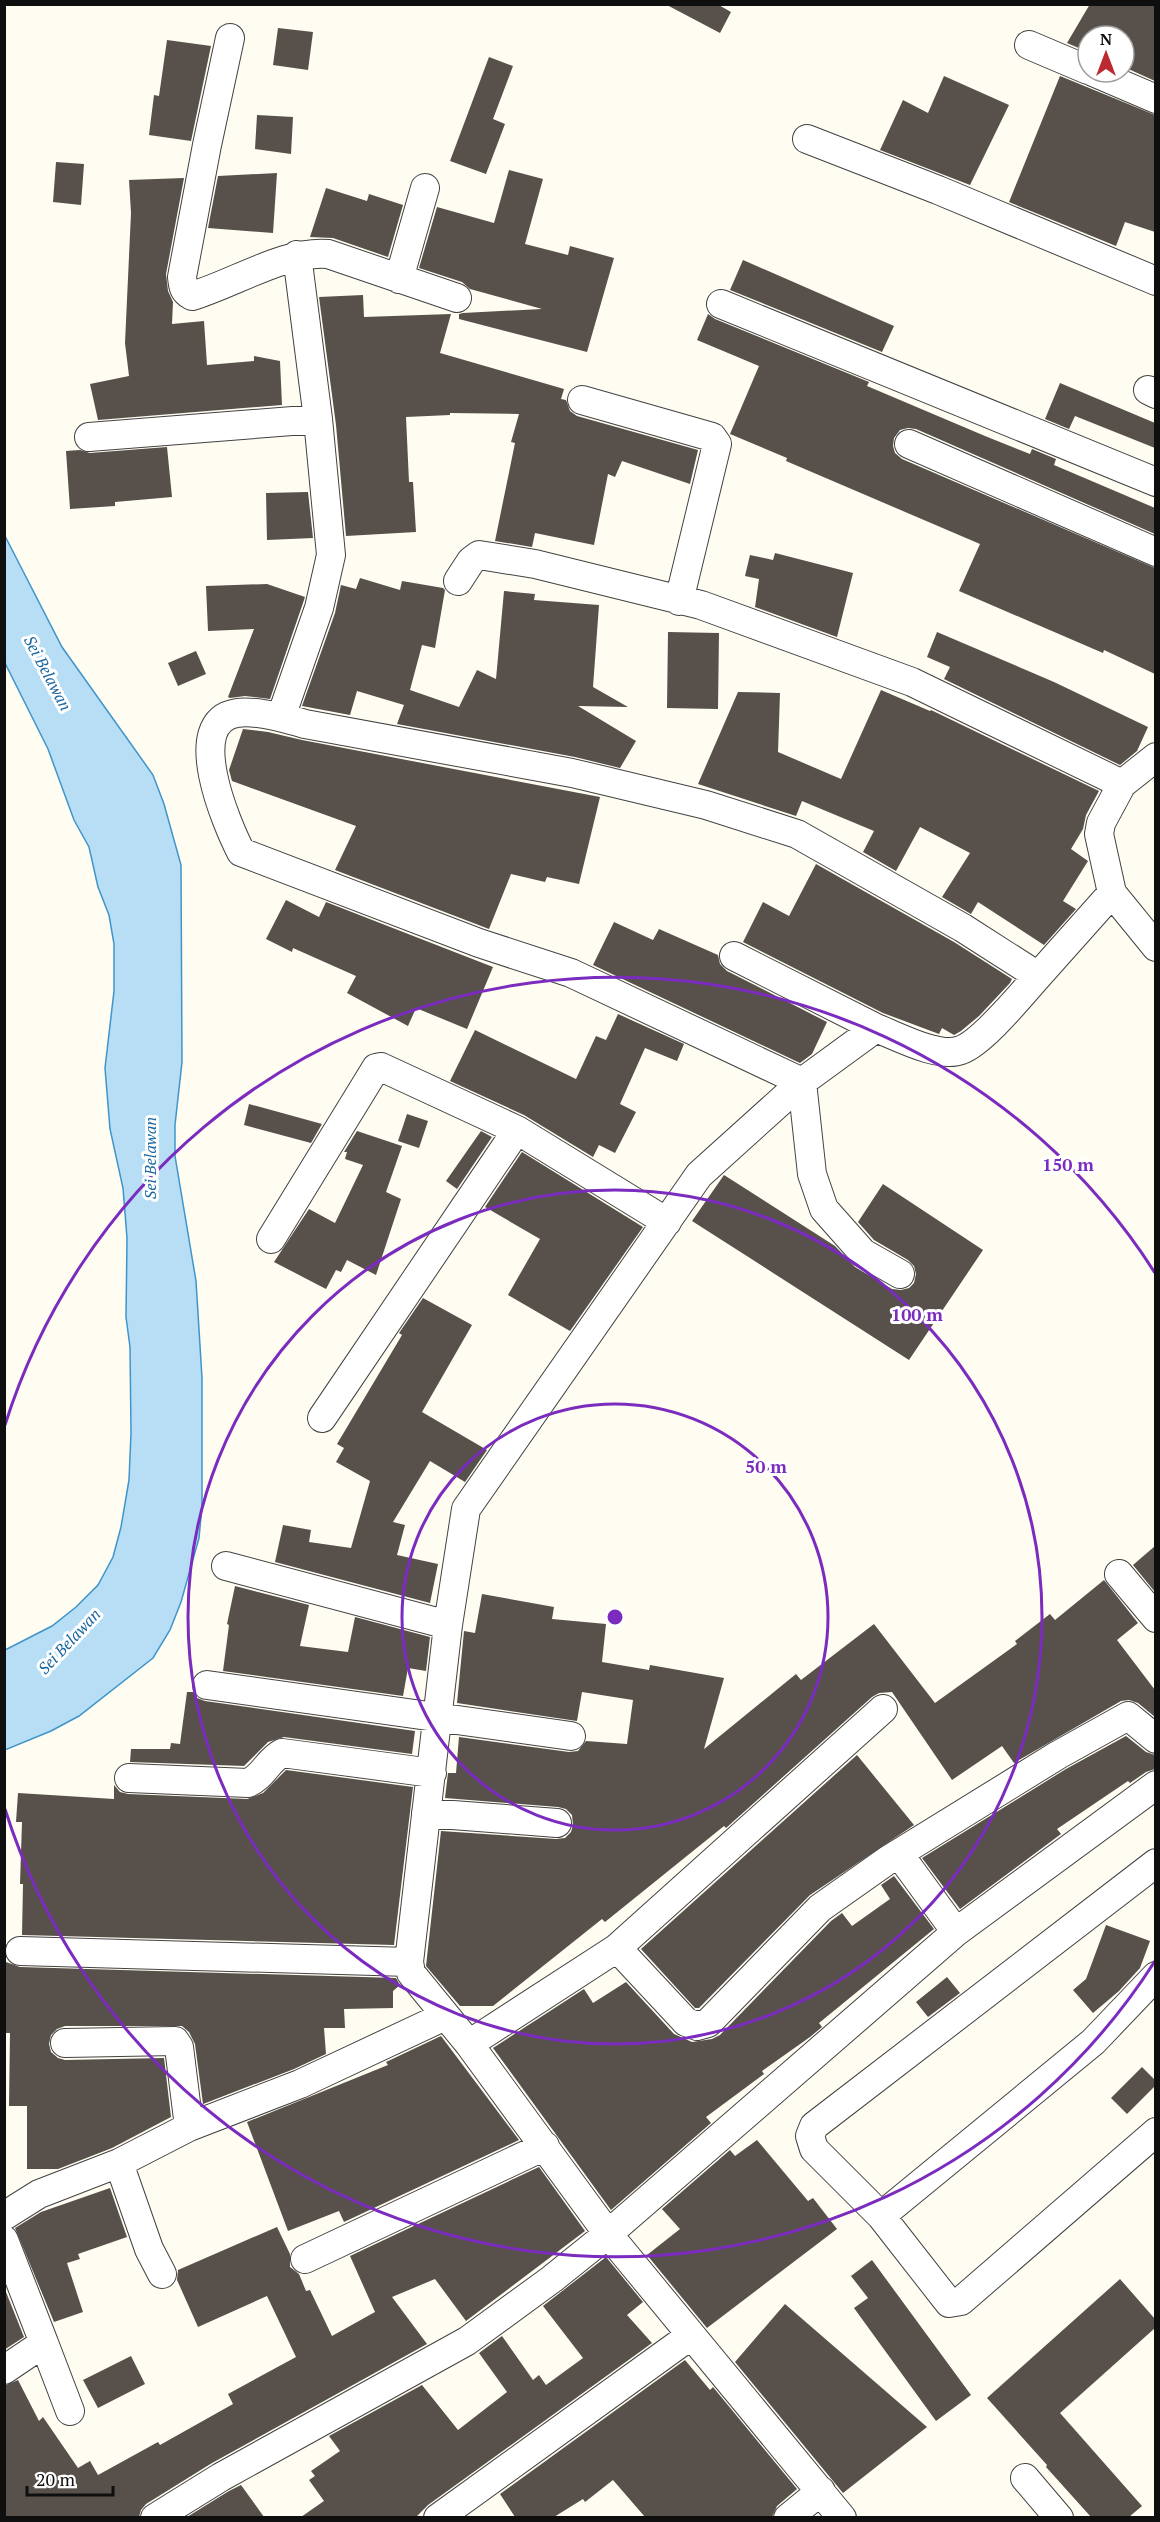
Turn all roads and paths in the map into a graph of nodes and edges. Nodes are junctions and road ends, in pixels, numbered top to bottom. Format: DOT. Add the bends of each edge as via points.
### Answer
graph roads {
  1 [pos="230,38"];
  2 [pos="1029,45"];
  3 [pos="1076,65"];
  4 [pos="1121,84"];
  5 [pos="1155,99"];
  6 [pos="807,139"];
  7 [pos="425,188"];
  8 [pos="297,255"];
  9 [pos="399,279"];
  10 [pos="1155,281"];
  11 [pos="457,298"];
  12 [pos="721,304"];
  13 [pos="582,400"];
  14 [pos="318,419"];
  15 [pos="89,436"];
  16 [pos="909,444"];
  17 [pos="1155,482"];
  18 [pos="1155,552"];
  19 [pos="458,580"];
  20 [pos="680,601"];
  21 [pos="281,717"];
  22 [pos="1155,757"];
  23 [pos="1122,784"];
  24 [pos="1112,893"];
  25 [pos="1155,947"];
  26 [pos="734,956"];
  27 [pos="1038,976"];
  28 [pos="876,1028"];
  29 [pos="802,1082"];
  30 [pos="517,1130"];
  31 [pos="667,1222"];
  32 [pos="271,1239"];
  33 [pos="900,1274"];
  34 [pos="322,1418"];
  35 [pos="226,1566"];
  36 [pos="1119,1574"];
  37 [pos="1155,1618"];
  38 [pos="448,1625"];
  39 [pos="207,1685"];
  40 [pos="883,1709"];
  41 [pos="438,1718"];
  42 [pos="571,1736"];
  43 [pos="1155,1739"];
  44 [pos="432,1773"];
  45 [pos="129,1778"];
  46 [pos="1155,1785"];
  47 [pos="426,1813"];
  48 [pos="557,1823"];
  49 [pos="899,1854"];
  50 [pos="1155,1863"];
  51 [pos="956,1932"];
  52 [pos="617,1948"];
  53 [pos="20,1951"];
  54 [pos="409,1962"];
  55 [pos="1155,1976"];
  56 [pos="445,2016"];
  57 [pos="65,2043"];
  58 [pos="469,2044"];
  59 [pos="189,2127"];
  60 [pos="1155,2132"];
  61 [pos="545,2146"];
  62 [pos="119,2163"];
  63 [pos="4,2216"];
  64 [pos="880,2216"];
  65 [pos="608,2234"];
  66 [pos="4,2240"];
  67 [pos="305,2259"];
  68 [pos="162,2274"];
  69 [pos="690,2336"];
  70 [pos="44,2343"];
  71 [pos="4,2370"];
  72 [pos="70,2411"];
  73 [pos="1025,2478"];
  74 [pos="821,2491"];
  75 [pos="155,2517"];
  76 [pos="438,2517"];
  77 [pos="788,2517"];
  78 [pos="842,2517"];
  79 [pos="1059,2517"];
  1 -- 8 [label="street" via="182,276 183,287 192,296"];
  2 -- 3 [label="street"];
  4 -- 5 [label="street"];
  6 -- 10 [label="street"];
  7 -- 9 [label="street"];
  8 -- 9 [label="street" via="328,254"];
  8 -- 14 [label="street"];
  9 -- 11 [label="street"];
  12 -- 17 [label="street"];
  13 -- 20 [label="street" via="712,438 717,444"];
  14 -- 15 [label="street"];
  14 -- 21 [label="street" via="331,555 319,608"];
  16 -- 18 [label="street"];
  19 -- 20 [label="street" via="479,555 535,564"];
  20 -- 23 [label="street" via="701,605 912,682"];
  21 -- 27 [label="street" via="572,773 706,805 797,834 963,928"];
  21 -- 29 [label="street" via="237,713 221,719 212,734 213,777 226,825 241,852 479,943 571,973"];
  22 -- 23 [label="street"];
  23 -- 24 [label="street" via="1099,834"];
  24 -- 25 [label="street"];
  24 -- 27 [label="street"];
  26 -- 28 [label="street"];
  27 -- 28 [label="street" via="979,1038 960,1051 922,1046"];
  28 -- 29 [label="street"];
  29 -- 31 [label="street" via="699,1175"];
  29 -- 33 [label="street" via="812,1174 824,1209 864,1253"];
  30 -- 31 [label="street"];
  30 -- 32 [label="street" via="376,1068"];
  30 -- 34 [label="street"];
  31 -- 38 [label="street" via="466,1509"];
  35 -- 38 [label="street"];
  36 -- 37 [label="street"];
  38 -- 41 [label="street"];
  39 -- 41 [label="street"];
  40 -- 52 [label="street"];
  41 -- 42 [label="street"];
  41 -- 44 [label="street"];
  43 -- 49 [label="street" via="1128,1716"];
  44 -- 45 [label="street" via="282,1753 273,1757 256,1780 248,1783"];
  44 -- 47 [label="street"];
  46 -- 51 [label="street"];
  47 -- 48 [label="street"];
  47 -- 54 [label="street"];
  49 -- 51 [label="street"];
  49 -- 52 [label="street" via="820,1908 708,2023 698,2026 686,2022"];
  50 -- 64 [label="street" via="814,2126 810,2136 814,2149"];
  51 -- 65 [label="street"];
  52 -- 58 [label="street"];
  53 -- 54 [label="street"];
  54 -- 56 [label="street" via="411,1974"];
  55 -- 64 [label="street" via="1093,2042"];
  56 -- 58 [label="street"];
  56 -- 59 [label="street" via="300,2084"];
  57 -- 59 [label="street" via="175,2041"];
  58 -- 61 [label="street"];
  59 -- 62 [label="street"];
  60 -- 64 [label="street" via="956,2303 949,2302"];
  61 -- 65 [label="street"];
  61 -- 67 [label="street"];
  62 -- 63 [label="street" via="39,2194"];
  62 -- 68 [label="street" via="149,2249"];
  65 -- 69 [label="street"];
  65 -- 75 [label="street" via="466,2341"];
  66 -- 70 [label="street"];
  69 -- 74 [label="street"];
  69 -- 76 [label="street"];
  70 -- 71 [label="street"];
  70 -- 72 [label="street"];
  73 -- 79 [label="street"];
  74 -- 77 [label="street"];
  74 -- 78 [label="street"];
}
